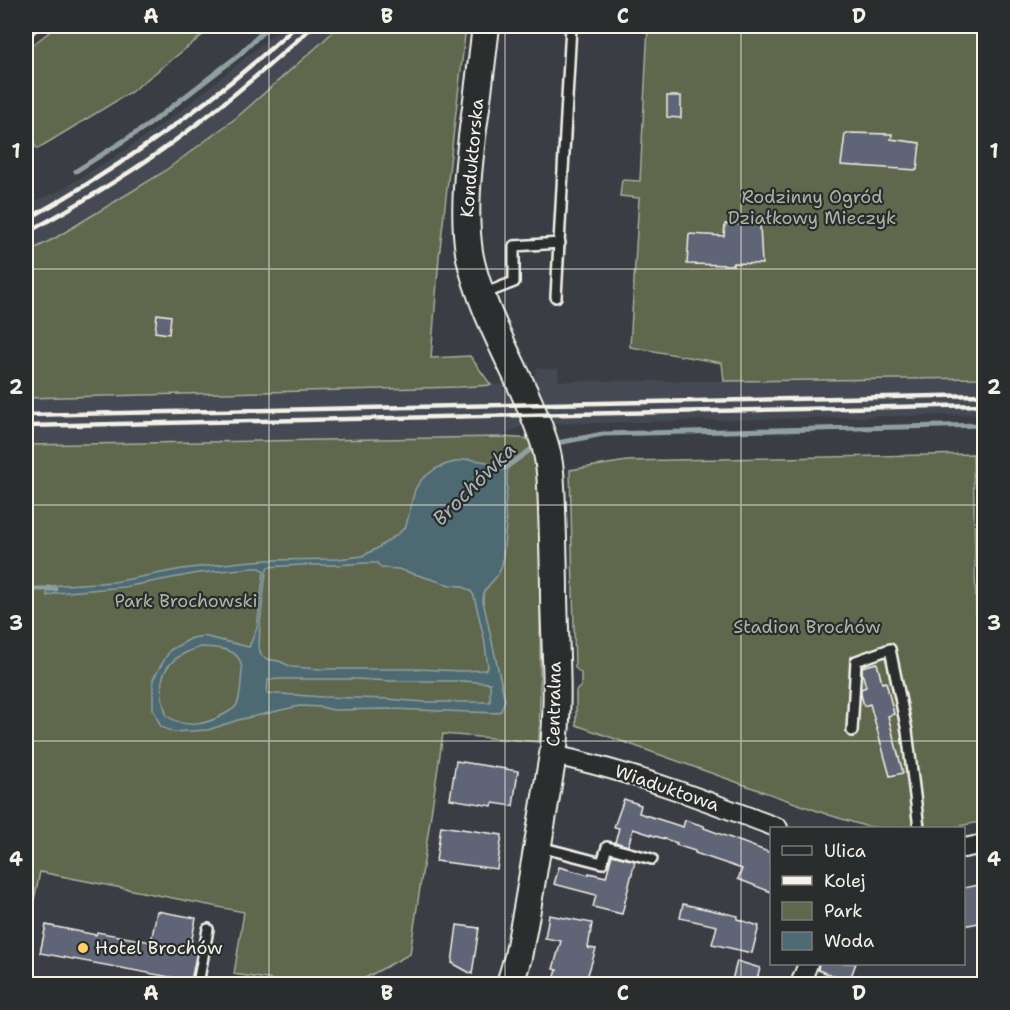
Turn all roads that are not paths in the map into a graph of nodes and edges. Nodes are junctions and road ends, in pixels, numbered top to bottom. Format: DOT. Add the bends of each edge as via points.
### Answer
graph roads {
  1 [pos="486,26"];
  2 [pos="571,26"];
  3 [pos="560,243"];
  4 [pos="481,295"];
  5 [pos="556,297"];
  6 [pos="539,427"];
  7 [pos="852,731"];
  8 [pos="553,754"];
  9 [pos="775,827"];
  10 [pos="919,827"];
  11 [pos="984,844"];
  12 [pos="538,846"];
  13 [pos="965,848"];
  14 [pos="652,859"];
  15 [pos="208,929"];
  16 [pos="807,965"];
  17 [pos="198,984"];
  18 [pos="510,984"];
  19 [pos="800,984"];
  1 -- 4 [label="street, Konduktorska" via="466,216 469,253"];
  2 -- 3 [label="lane"];
  3 -- 4 [label="lane" via="514,246 514,282"];
  3 -- 5 [label="lane"];
  4 -- 6 [label="street, Konduktorska"];
  6 -- 8 [label="street, Centralna" via="549,458 553,533 557,693"];
  7 -- 10 [label="lane" via="856,661 890,649 907,731"];
  8 -- 9 [label="street, Wiaduktowa" via="605,767"];
  8 -- 12 [label="street, Centralna"];
  11 -- 13 [label="street"];
  12 -- 14 [label="lane" via="602,863 607,847"];
  12 -- 18 [label="street, Centralna"];
  15 -- 17 [label="lane"];
  16 -- 19 [label="street"];
}
